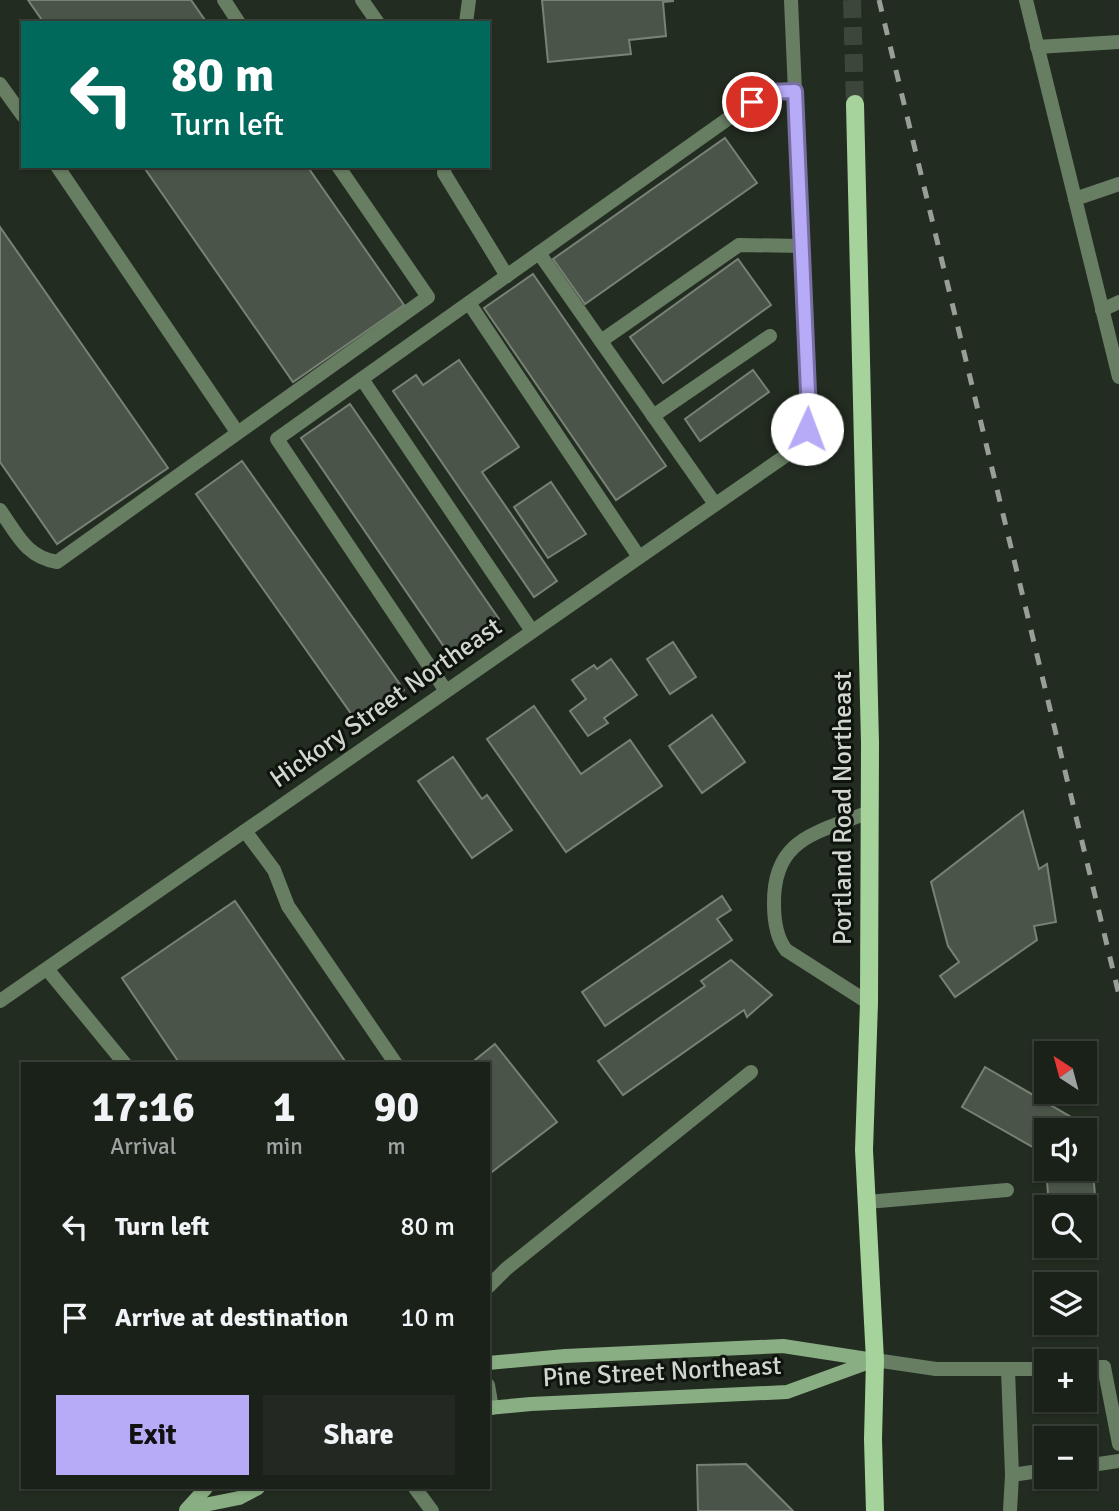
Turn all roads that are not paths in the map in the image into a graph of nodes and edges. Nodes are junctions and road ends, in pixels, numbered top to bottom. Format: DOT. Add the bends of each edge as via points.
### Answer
graph roads {
  1 [pos="224,0"];
  2 [pos="362,0"];
  3 [pos="469,0"];
  4 [pos="792,0"];
  5 [pos="1026,0"];
  6 [pos="238,21"];
  7 [pos="377,21"];
  8 [pos="466,21"];
  9 [pos="1119,42"];
  10 [pos="1037,47"];
  11 [pos="0,83"];
  12 [pos="795,91"];
  13 [pos="855,104"];
  14 [pos="21,113"];
  15 [pos="58,168"];
  16 [pos="339,168"];
  17 [pos="445,168"];
  18 [pos="1119,184"];
  19 [pos="1075,199"];
  20 [pos="802,246"];
  21 [pos="539,253"];
  22 [pos="507,276"];
  23 [pos="1119,302"];
  24 [pos="469,303"];
  25 [pos="1102,310"];
  26 [pos="770,336"];
  27 [pos="601,341"];
  28 [pos="1119,377"];
  29 [pos="362,379"];
  30 [pos="653,416"];
  31 [pos="237,432"];
  32 [pos="715,503"];
  33 [pos="0,510"];
  34 [pos="639,557"];
  35 [pos="532,631"];
  36 [pos="446,691"];
  37 [pos="869,812"];
  38 [pos="245,831"];
  39 [pos="47,969"];
  40 [pos="0,1001"];
  41 [pos="869,1003"];
  42 [pos="123,1062"];
  43 [pos="395,1062"];
  44 [pos="751,1072"];
  45 [pos="1007,1190"];
  46 [pos="867,1202"];
  47 [pos="490,1285"];
  48 [pos="875,1360"];
  49 [pos="490,1363"];
  50 [pos="1097,1367"];
  51 [pos="1034,1369"];
  52 [pos="1008,1370"];
  53 [pos="490,1408"];
  54 [pos="1119,1444"];
  55 [pos="1119,1461"];
  56 [pos="1097,1464"];
  57 [pos="1034,1472"];
  58 [pos="1012,1475"];
  59 [pos="205,1489"];
  60 [pos="256,1489"];
  61 [pos="416,1489"];
  62 [pos="187,1509"];
  63 [pos="432,1511"];
  64 [pos="875,1511"];
  65 [pos="1010,1511"];
  1 -- 6 [label="street"];
  2 -- 7 [label="street"];
  3 -- 8 [label="street"];
  4 -- 12 [label="street"];
  5 -- 10 [label="street"];
  9 -- 10 [label="street"];
  10 -- 19 [label="street"];
  11 -- 14 [label="street"];
  12 -- 20 [label="street"];
  12 -- 21 [label="street" via="767,92"];
  13 -- 37 [label="main road, Portland Road Northeast"];
  15 -- 31 [label="street"];
  16 -- 31 [label="street" via="428,297"];
  17 -- 22 [label="street"];
  18 -- 19 [label="street"];
  19 -- 25 [label="street"];
  20 -- 27 [label="street" via="739,245"];
  20 -- 32 [label="street, Hickory Street Northeast" via="807,429 788,454"];
  21 -- 22 [label="street"];
  21 -- 27 [label="street"];
  22 -- 24 [label="street"];
  23 -- 25 [label="street"];
  24 -- 29 [label="street"];
  24 -- 34 [label="street"];
  25 -- 28 [label="street"];
  26 -- 30 [label="street"];
  27 -- 30 [label="street"];
  29 -- 35 [label="street"];
  29 -- 36 [label="street" via="277,439"];
  30 -- 32 [label="street"];
  31 -- 33 [label="street" via="57,562 41,559 26,547"];
  32 -- 34 [label="street, Hickory Street Northeast"];
  34 -- 35 [label="street, Hickory Street Northeast"];
  35 -- 36 [label="street, Hickory Street Northeast"];
  36 -- 38 [label="street, Hickory Street Northeast"];
  37 -- 41 [label="main road, Portland Road Northeast"];
  37 -- 41 [label="street" via="793,847 777,872 774,901 779,940 786,950"];
  38 -- 39 [label="street, Hickory Street Northeast"];
  38 -- 43 [label="street" via="274,870 288,906"];
  39 -- 40 [label="street, Hickory Street Northeast"];
  39 -- 42 [label="street"];
  41 -- 46 [label="main road, Portland Road Northeast" via="864,1150"];
  44 -- 47 [label="street"];
  45 -- 46 [label="street"];
  46 -- 48 [label="main road, Portland Road Northeast"];
  48 -- 49 [label="main road, Pine Street Northeast" via="783,1346"];
  48 -- 52 [label="street, Pine Street Northeast" via="936,1369"];
  48 -- 53 [label="main road, Pine Street Northeast" via="787,1392"];
  48 -- 64 [label="main road, Portland Road Northeast"];
  50 -- 54 [label="street" via="1104,1367"];
  51 -- 52 [label="street, Pine Street Northeast"];
  52 -- 58 [label="street"];
  55 -- 56 [label="street"];
  57 -- 58 [label="street"];
  58 -- 65 [label="street"];
  59 -- 62 [label="main road"];
  60 -- 62 [label="main road" via="239,1498"];
  61 -- 63 [label="street"];
}
